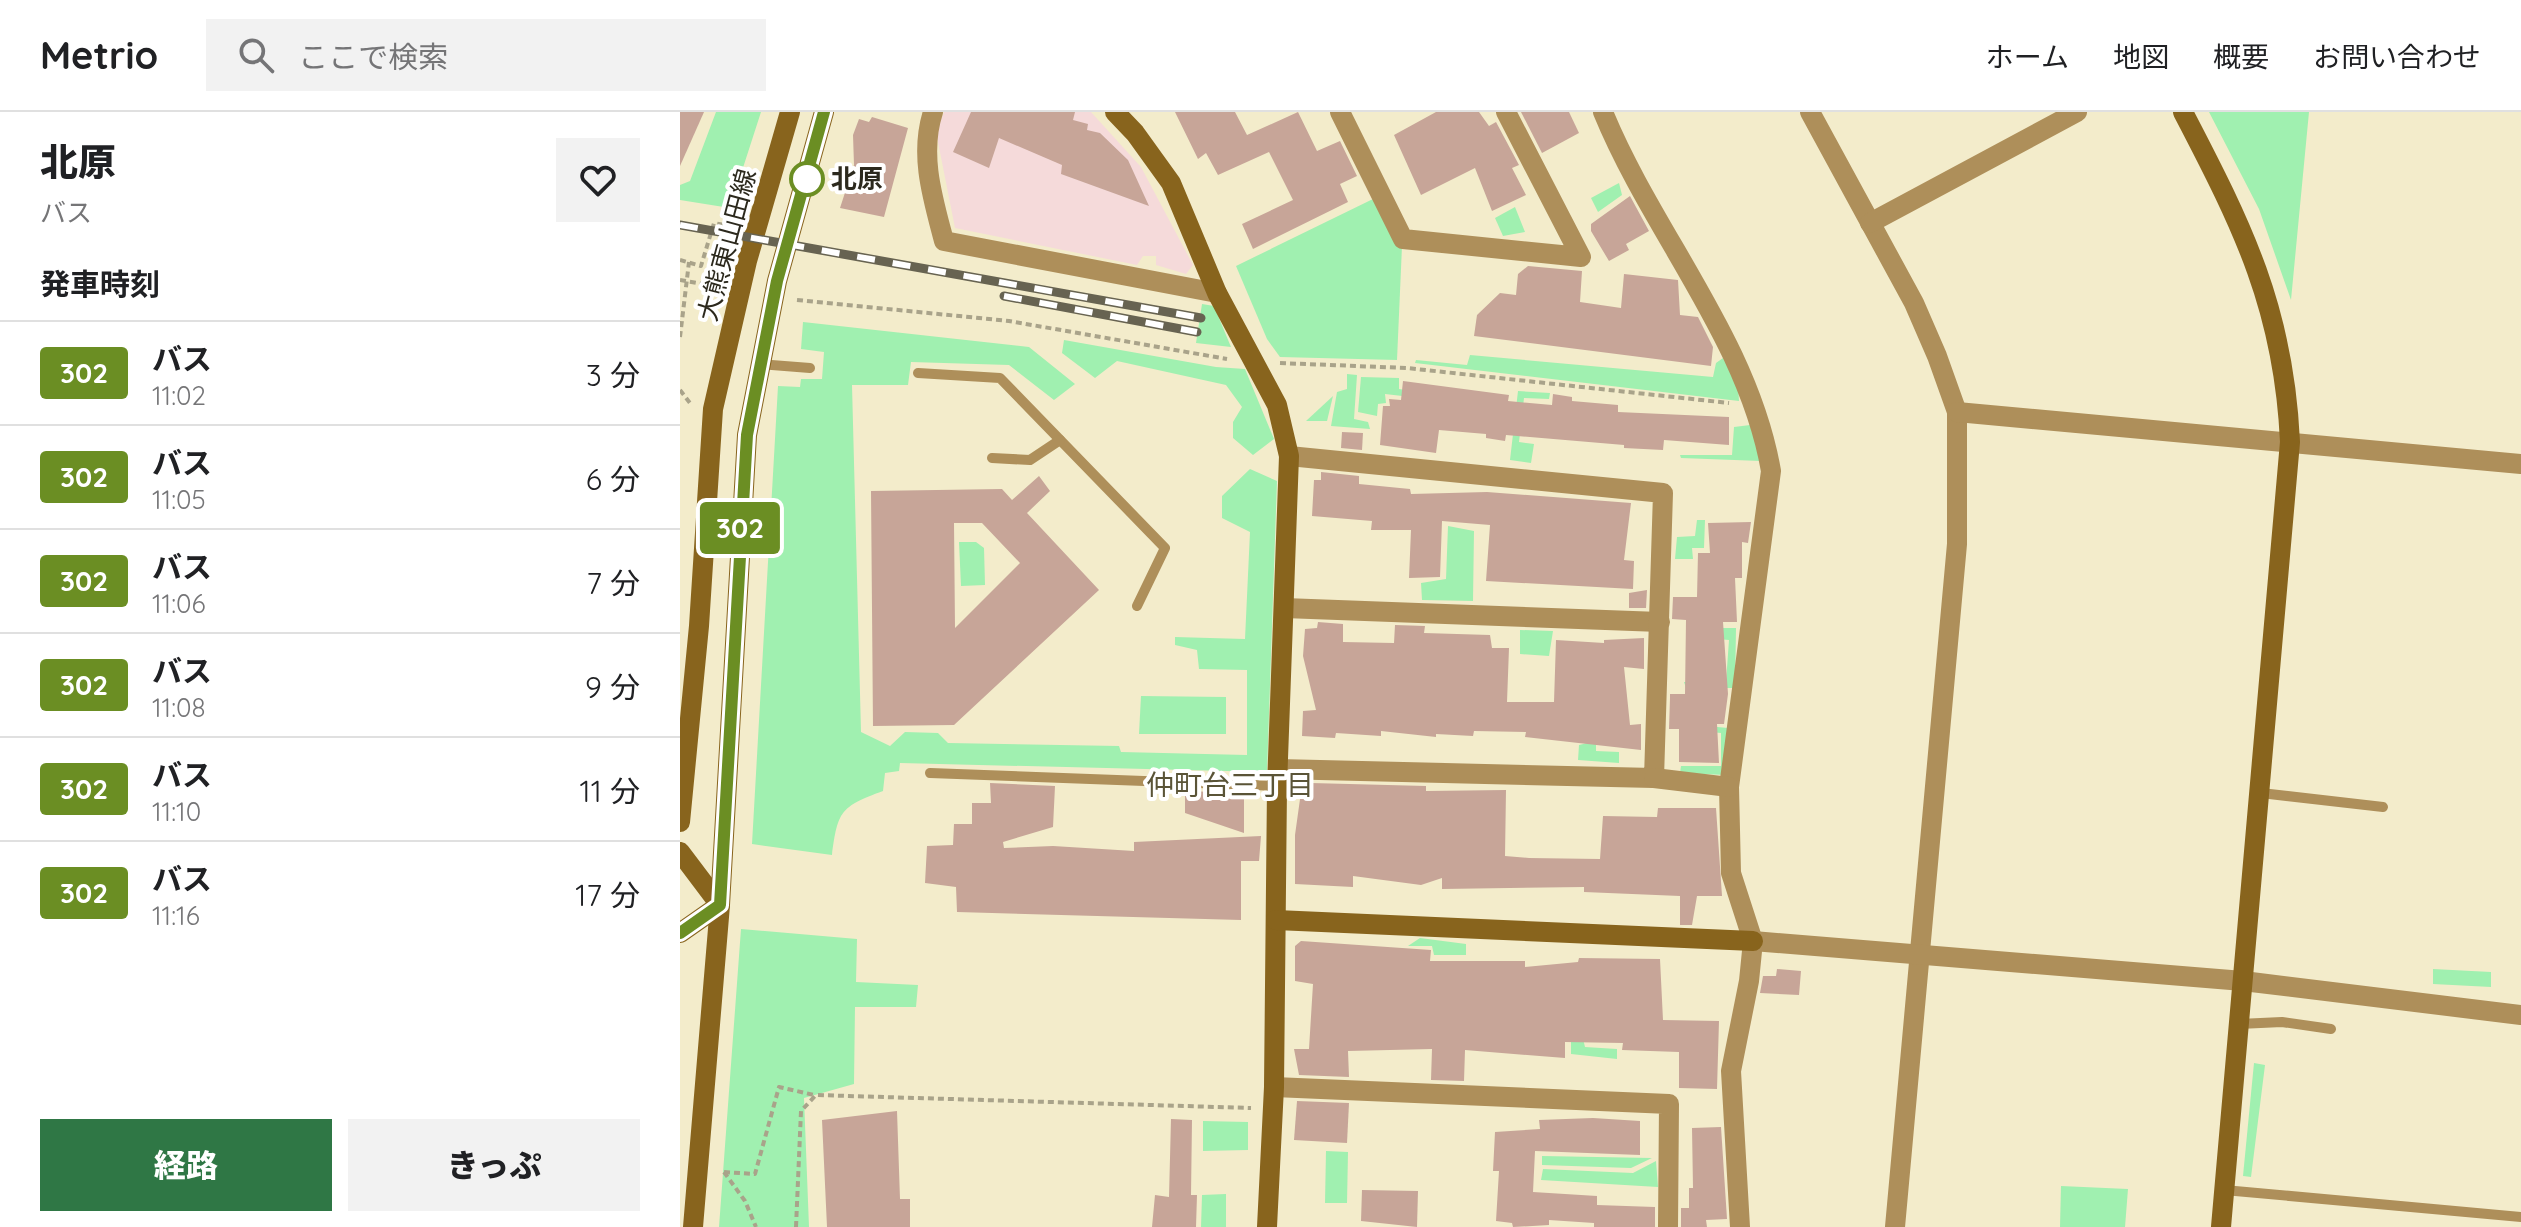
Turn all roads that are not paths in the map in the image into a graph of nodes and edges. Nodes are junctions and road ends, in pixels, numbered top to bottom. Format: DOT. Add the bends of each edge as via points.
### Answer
graph roads {
  1 [pos="790,112"];
  2 [pos="824,112"];
  3 [pos="933,112"];
  4 [pos="1115,112"];
  5 [pos="1340,112"];
  6 [pos="1506,112"];
  7 [pos="1603,112"];
  8 [pos="1810,112"];
  9 [pos="2077,112"];
  10 [pos="2183,112"];
  11 [pos="1870,223"];
  12 [pos="1217,293"];
  13 [pos="759,364"];
  14 [pos="810,368"];
  15 [pos="918,373"];
  16 [pos="1957,412"];
  17 [pos="1060,440"];
  18 [pos="2290,442"];
  19 [pos="1289,456"];
  20 [pos="992,458"];
  21 [pos="2521,464"];
  22 [pos="1137,606"];
  23 [pos="1284,608"];
  24 [pos="1660,622"];
  25 [pos="930,773"];
  26 [pos="1278,778"];
  27 [pos="1654,778"];
  28 [pos="1729,787"];
  29 [pos="2261,793"];
  30 [pos="2383,807"];
  31 [pos="680,822"];
  32 [pos="680,852"];
  33 [pos="720,905"];
  34 [pos="1276,920"];
  35 [pos="680,933"];
  36 [pos="1753,941"];
  37 [pos="1922,956"];
  38 [pos="2243,981"];
  39 [pos="2521,1015"];
  40 [pos="2239,1024"];
  41 [pos="2331,1029"];
  42 [pos="1274,1087"];
  43 [pos="2224,1190"];
  44 [pos="2521,1217"];
  45 [pos="693,1227"];
  46 [pos="1267,1227"];
  47 [pos="1668,1227"];
  48 [pos="1740,1227"];
  49 [pos="1895,1227"];
  50 [pos="2221,1227"];
  1 -- 31 [label="street, 大熊東山田線" via="747,261 713,409"];
  2 -- 13 [label="street"];
  3 -- 12 [label="street" via="926,133 930,184 944,241"];
  4 -- 12 [label="street" via="1171,183"];
  5 -- 6 [label="street" via="1403,239 1581,257"];
  7 -- 28 [label="street" via="1720,329 1753,405 1771,471"];
  8 -- 11 [label="street"];
  9 -- 11 [label="street"];
  10 -- 18 [label="street" via="2235,213 2268,296 2285,374"];
  11 -- 16 [label="street" via="1914,303"];
  12 -- 19 [label="street" via="1277,405"];
  13 -- 14 [label="lane"];
  13 -- 33 [label="street" via="741,508"];
  15 -- 17 [label="lane" via="1000,378"];
  16 -- 18 [label="street"];
  16 -- 37 [label="street" via="1957,544"];
  17 -- 20 [label="lane" via="1030,460"];
  17 -- 22 [label="lane" via="1165,548"];
  18 -- 21 [label="street"];
  18 -- 29 [label="street"];
  19 -- 23 [label="street"];
  19 -- 24 [label="street" via="1663,493"];
  23 -- 24 [label="street"];
  23 -- 26 [label="street"];
  24 -- 27 [label="street"];
  25 -- 26 [label="lane"];
  26 -- 27 [label="street"];
  26 -- 34 [label="street"];
  27 -- 28 [label="street"];
  28 -- 36 [label="street" via="1731,873"];
  29 -- 30 [label="lane"];
  29 -- 38 [label="street"];
  32 -- 33 [label="street"];
  33 -- 35 [label="street"];
  33 -- 45 [label="street"];
  34 -- 36 [label="street"];
  34 -- 42 [label="street"];
  36 -- 37 [label="street"];
  36 -- 48 [label="street" via="1731,1071"];
  37 -- 38 [label="street"];
  37 -- 49 [label="street"];
  38 -- 39 [label="street"];
  38 -- 40 [label="street"];
  40 -- 41 [label="lane" via="2282,1022"];
  40 -- 43 [label="street"];
  42 -- 46 [label="street"];
  42 -- 47 [label="street" via="1669,1104"];
  43 -- 44 [label="lane"];
  43 -- 50 [label="street"];
}
